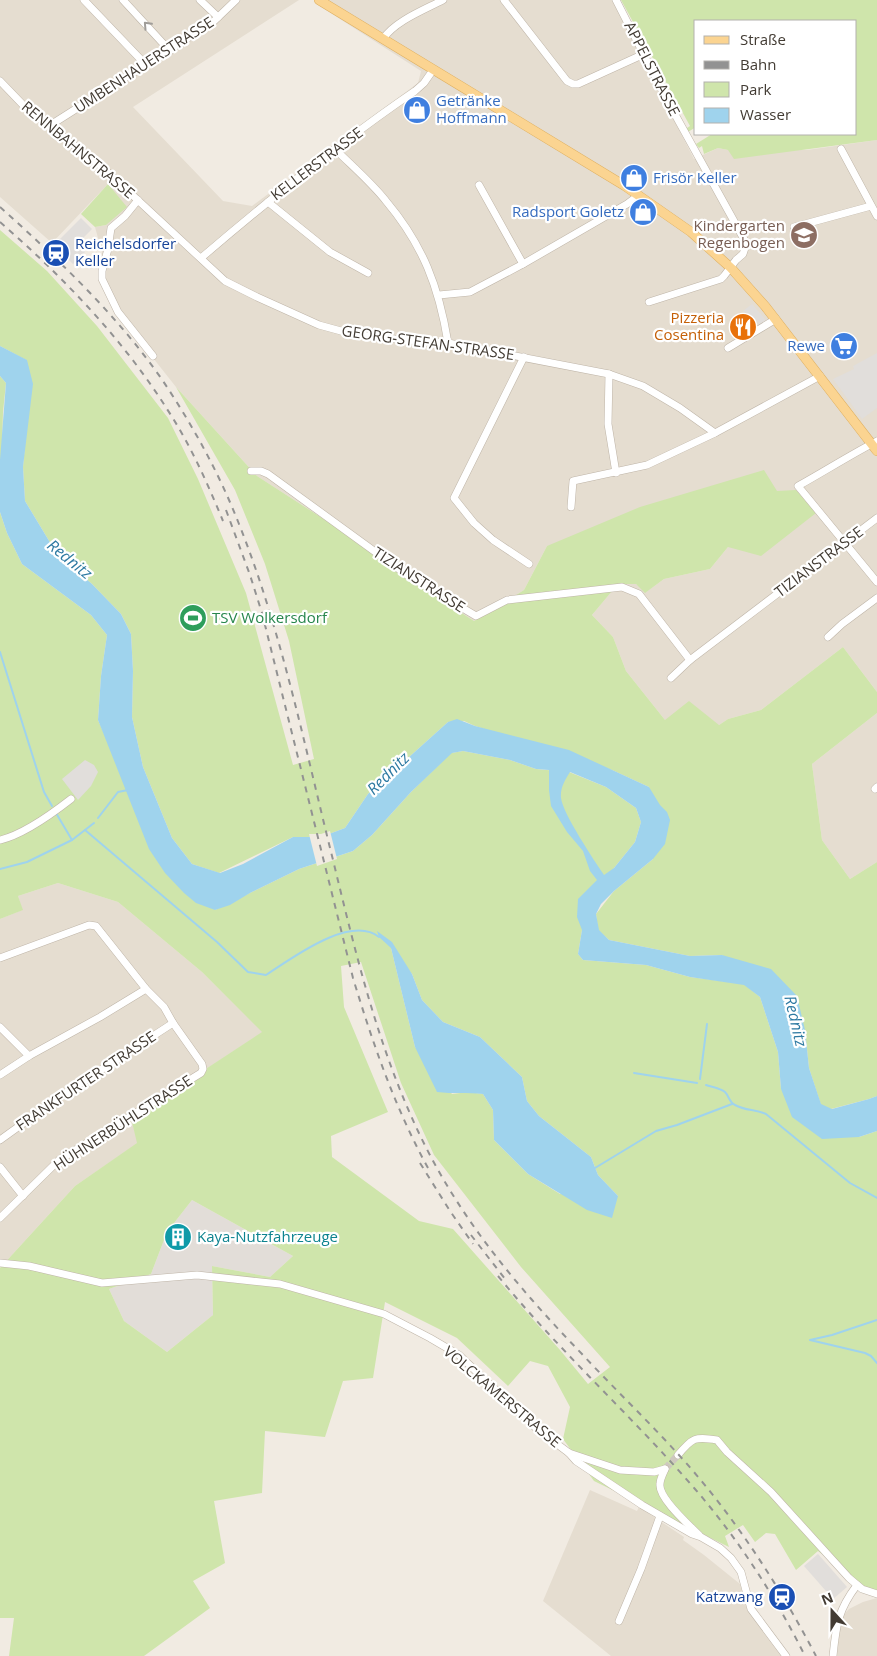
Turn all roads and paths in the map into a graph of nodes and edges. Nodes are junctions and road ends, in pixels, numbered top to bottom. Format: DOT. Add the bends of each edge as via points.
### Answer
graph roads {
  1 [pos="84,0"];
  2 [pos="123,0"];
  3 [pos="200,0"];
  4 [pos="236,0"];
  5 [pos="319,0"];
  6 [pos="443,0"];
  7 [pos="504,0"];
  8 [pos="616,0"];
  9 [pos="218,17"];
  10 [pos="383,39"];
  11 [pos="170,51"];
  12 [pos="644,54"];
  13 [pos="146,65"];
  14 [pos="433,70"];
  15 [pos="1,84"];
  16 [pos="49,126"];
  17 [pos="335,149"];
  18 [pos="841,149"];
  19 [pos="479,185"];
  20 [pos="639,195"];
  21 [pos="138,200"];
  22 [pos="268,202"];
  23 [pos="871,206"];
  24 [pos="877,216"];
  25 [pos="794,227"];
  26 [pos="201,258"];
  27 [pos="523,264"];
  28 [pos="731,268"];
  29 [pos="368,273"];
  30 [pos="439,295"];
  31 [pos="649,302"];
  32 [pos="776,319"];
  33 [pos="448,343"];
  34 [pos="728,348"];
  35 [pos="153,356"];
  36 [pos="524,357"];
  37 [pos="609,374"];
  38 [pos="820,376"];
  39 [pos="714,433"];
  40 [pos="875,445"];
  41 [pos="252,471"];
  42 [pos="616,473"];
  43 [pos="571,506"];
  44 [pos="877,518"];
  45 [pos="845,542"];
  46 [pos="529,564"];
  47 [pos="877,582"];
  48 [pos="877,598"];
  49 [pos="828,637"];
  50 [pos="690,660"];
  51 [pos="671,678"];
  52 [pos="71,799"];
  53 [pos="0,840"];
  54 [pos="0,958"];
  55 [pos="146,989"];
  56 [pos="173,1023"];
  57 [pos="0,1027"];
  58 [pos="29,1056"];
  59 [pos="0,1075"];
  60 [pos="0,1140"];
  61 [pos="0,1167"];
  62 [pos="23,1196"];
  63 [pos="0,1218"];
  64 [pos="0,1263"];
  65 [pos="569,1453"];
  66 [pos="678,1455"];
  67 [pos="660,1516"];
  68 [pos="701,1537"];
  69 [pos="856,1584"];
  70 [pos="877,1594"];
  71 [pos="619,1621"];
  72 [pos="786,1656"];
  73 [pos="833,1656"];
  1 -- 13 [label="street"];
  11 -- 2 [label="street, one-way"];
  3 -- 9 [label="street"];
  4 -- 9 [label="street, UMBENHAUERSTRASSE"];
  5 -- 10 [label="main road"];
  6 -- 10 [label="street" via="402,22"];
  7 -- 12 [label="street" via="573,84"];
  8 -- 12 [label="street, APPELSTRASSE"];
  9 -- 11 [label="street, UMBENHAUERSTRASSE"];
  10 -- 14 [label="main road"];
  11 -- 13 [label="street, UMBENHAUERSTRASSE"];
  12 -- 28 [label="street, APPELSTRASSE" via="745,241 743,254"];
  13 -- 16 [label="street, UMBENHAUERSTRASSE"];
  14 -- 17 [label="street, KELLERSTRASSE" via="416,91"];
  14 -- 20 [label="main road"];
  15 -- 16 [label="street, RENNBAHNSTRASSE"];
  16 -- 21 [label="street, RENNBAHNSTRASSE"];
  17 -- 22 [label="street, KELLERSTRASSE"];
  17 -- 30 [label="street" via="385,199 402,221 417,245"];
  18 -- 23 [label="street"];
  19 -- 27 [label="street"];
  20 -- 27 [label="street"];
  20 -- 28 [label="main road" via="686,228"];
  21 -- 26 [label="street, RENNBAHNSTRASSE"];
  21 -- 35 [label="street" via="111,228 102,279 118,312"];
  22 -- 26 [label="street, KELLERSTRASSE"];
  22 -- 29 [label="street" via="330,252"];
  23 -- 24 [label="street"];
  23 -- 25 [label="street"];
  26 -- 33 [label="street, GEORG-STEFAN-STRASSE" via="225,281 319,325 352,334"];
  27 -- 30 [label="street" via="470,292"];
  28 -- 31 [label="street, APPELSTRASSE" via="721,279"];
  28 -- 32 [label="main road"];
  30 -- 33 [label="street"];
  32 -- 34 [label="street"];
  32 -- 38 [label="main road"];
  33 -- 36 [label="street, GEORG-STEFAN-STRASSE"];
  36 -- 37 [label="street, GEORG-STEFAN-STRASSE"];
  36 -- 46 [label="street, GEORG-STEFAN-STRASSE" via="454,498 493,540"];
  37 -- 39 [label="street, GEORG-STEFAN-STRASSE" via="643,386"];
  37 -- 42 [label="street" via="608,424"];
  38 -- 39 [label="street"];
  38 -- 40 [label="main road"];
  39 -- 42 [label="street" via="647,466"];
  40 -- 45 [label="street" via="798,486"];
  41 -- 50 [label="street, TIZIANSTRASSE" via="268,474 407,575 476,616 508,600 622,587 639,594"];
  42 -- 43 [label="street" via="573,481"];
  44 -- 45 [label="street, TIZIANSTRASSE"];
  45 -- 47 [label="street"];
  45 -- 50 [label="street, TIZIANSTRASSE"];
  48 -- 49 [label="street"];
  50 -- 51 [label="street, TIZIANSTRASSE"];
  52 -- 53 [label="street" via="33,824"];
  54 -- 55 [label="street" via="88,925 96,926"];
  55 -- 56 [label="street" via="164,1007"];
  55 -- 58 [label="street"];
  56 -- 60 [label="street, FRANKFURTER STRASSE"];
  56 -- 62 [label="street, HÜHNERBÜHLSTRASSE" via="202,1064 201,1073 59,1160"];
  57 -- 58 [label="street"];
  58 -- 59 [label="street"];
  61 -- 62 [label="street"];
  62 -- 63 [label="street, HÜHNERBÜHLSTRASSE"];
  64 -- 65 [label="street, VOLCKAMERSTRASSE" via="29,1266 102,1283 197,1275 280,1284 384,1314 458,1356"];
  65 -- 67 [label="street, VOLCKAMERSTRASSE"];
  65 -- 68 [label="street" via="620,1470 654,1472 665,1469 659,1487 661,1493"];
  66 -- 69 [label="street" via="687,1443 700,1437 717,1440 771,1492"];
  67 -- 68 [label="street, VOLCKAMERSTRASSE"];
  67 -- 71 [label="street"];
  68 -- 72 [label="street" via="720,1548 738,1566 751,1609"];
  69 -- 70 [label="street"];
  69 -- 73 [label="street" via="840,1612"];
}
